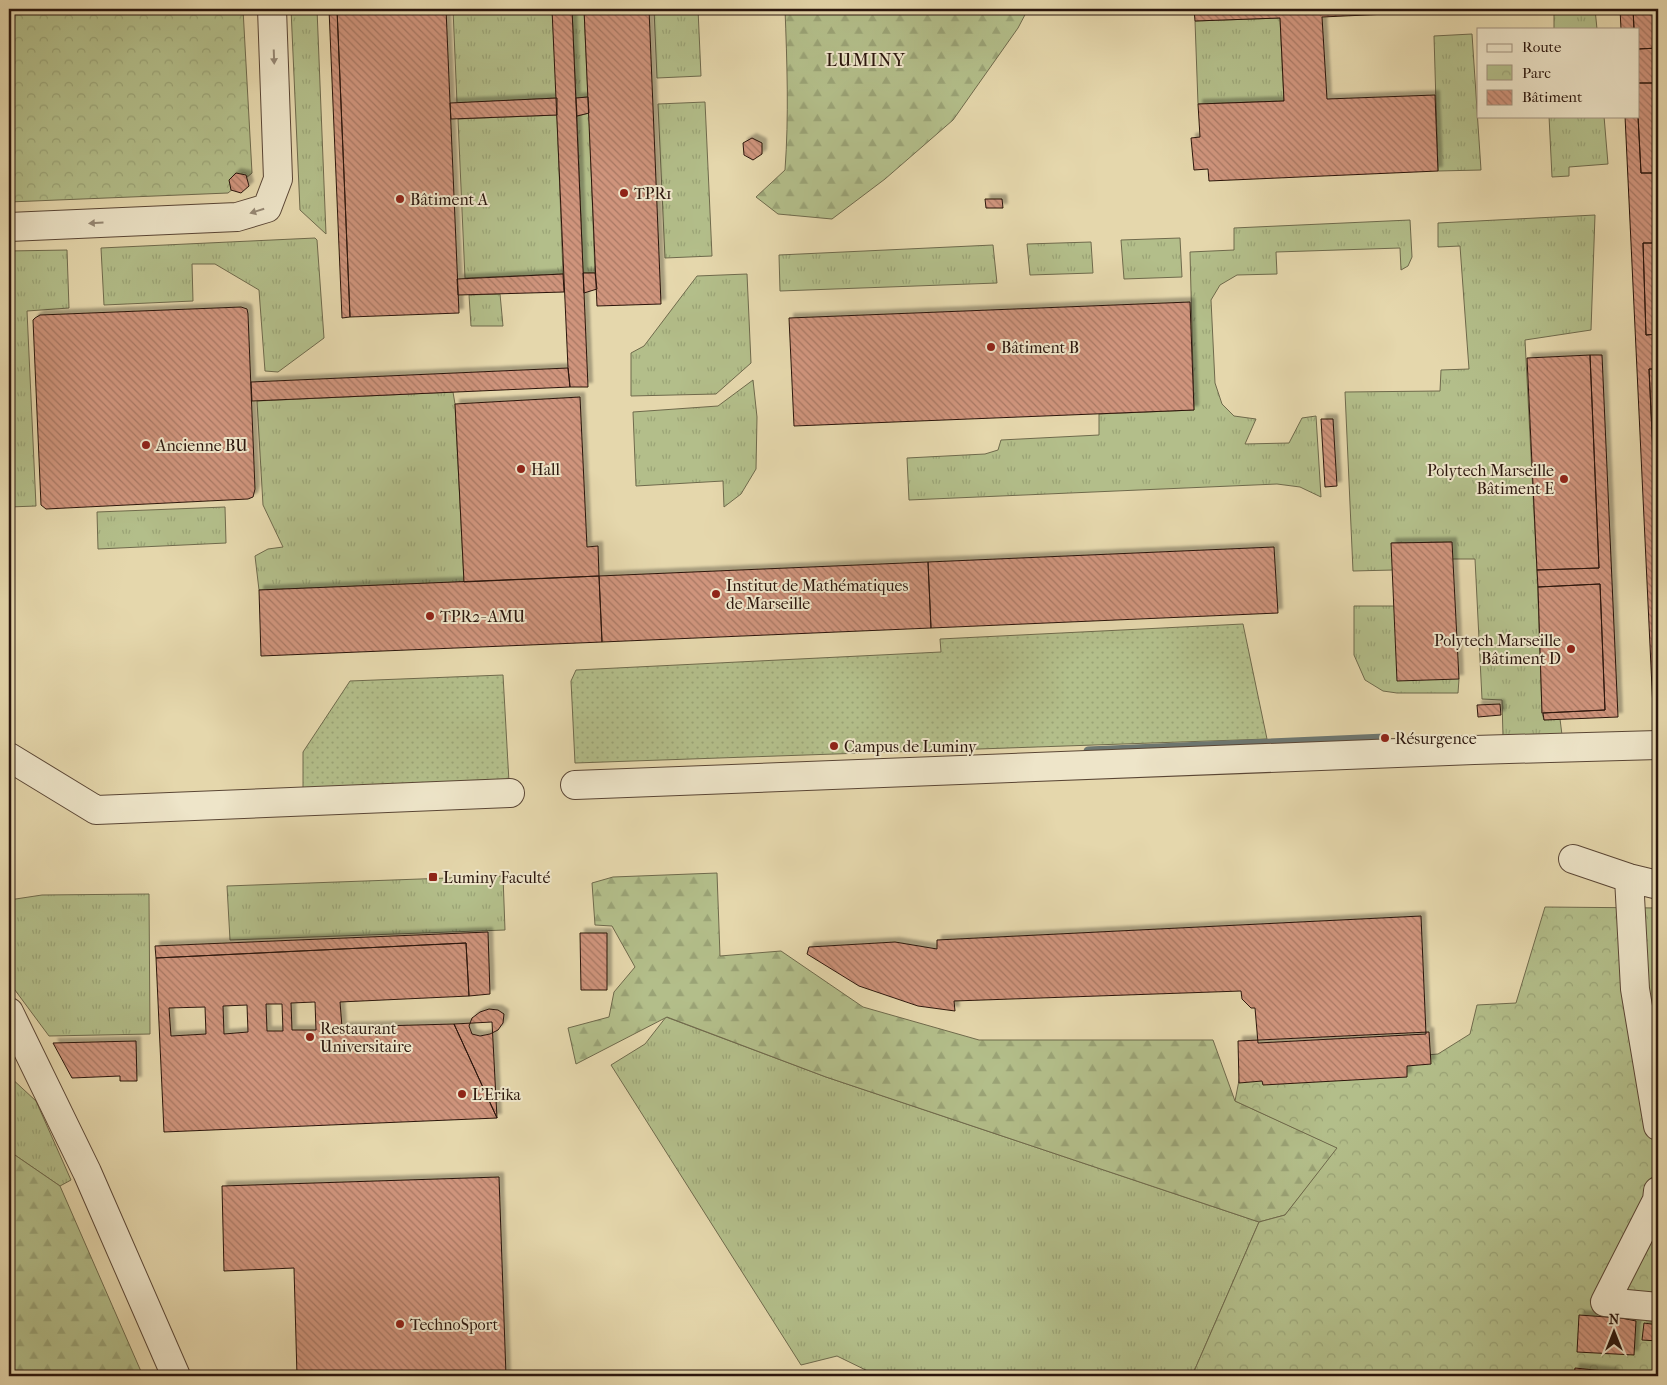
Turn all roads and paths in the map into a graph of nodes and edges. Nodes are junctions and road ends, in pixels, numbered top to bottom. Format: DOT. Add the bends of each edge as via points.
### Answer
graph roads {
  1 [pos="272,9"];
  2 [pos="9,227"];
  3 [pos="1658,746"];
  4 [pos="9,756"];
  5 [pos="575,785"];
  6 [pos="510,793"];
  7 [pos="1573,859"];
  8 [pos="1629,878"];
  9 [pos="1658,885"];
  10 [pos="9,1012"];
  11 [pos="18,1045"];
  12 [pos="1658,1126"];
  13 [pos="1658,1191"];
  14 [pos="1658,1308"];
  15 [pos="176,1376"];
  1 -- 2 [label="street, one-way" via="278,178 267,208 237,217"];
  3 -- 5 [label="street" via="1474,750"];
  4 -- 6 [label="street" via="96,810"];
  7 -- 8 [label="street"];
  8 -- 9 [label="street"];
  8 -- 12 [label="street" via="1635,989"];
  10 -- 11 [label="street"];
  11 -- 15 [label="street" via="87,1172"];
  13 -- 14 [label="street" via="1657,1200 1606,1302"];
}
